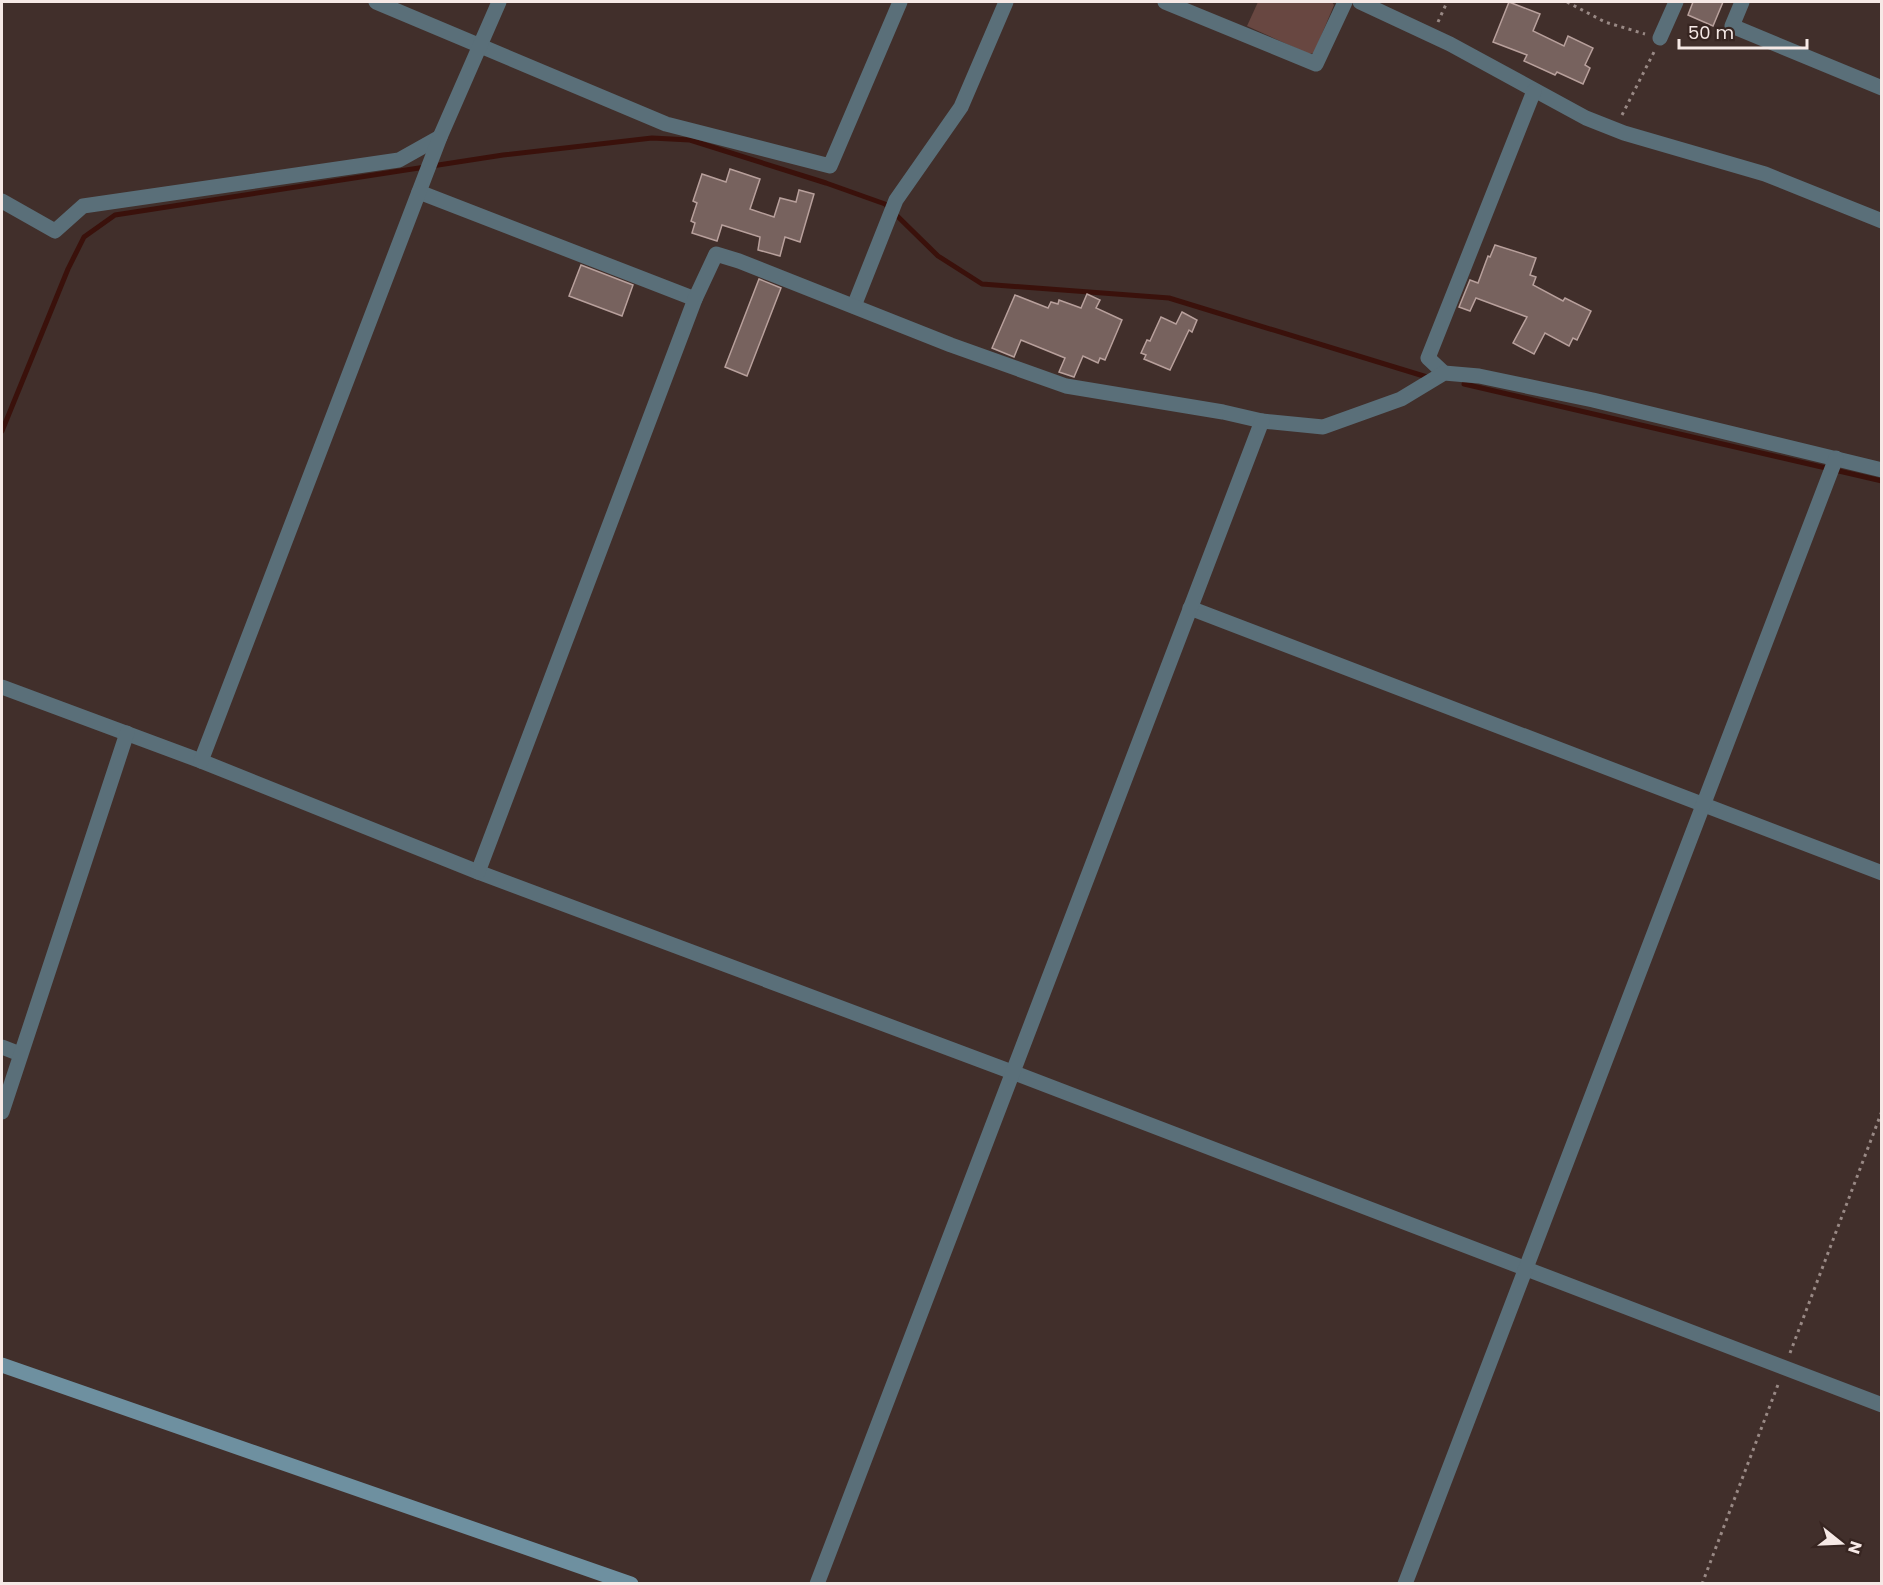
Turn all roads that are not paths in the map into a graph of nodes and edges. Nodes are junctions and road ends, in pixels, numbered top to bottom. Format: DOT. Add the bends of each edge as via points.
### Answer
graph roads {
  1 [pos="376,2"];
  2 [pos="499,2"];
  3 [pos="900,2"];
  4 [pos="1006,2"];
  5 [pos="1165,2"];
  6 [pos="1345,2"];
  7 [pos="1360,2"];
  8 [pos="1676,2"];
  9 [pos="1742,2"];
  10 [pos="1660,38"];
  11 [pos="481,46"];
  12 [pos="1881,88"];
  13 [pos="1534,91"];
  14 [pos="440,137"];
  15 [pos="419,192"];
  16 [pos="2,201"];
  17 [pos="1881,221"];
  18 [pos="695,298"];
  19 [pos="854,306"];
  20 [pos="1444,373"];
  21 [pos="1262,420"];
  22 [pos="1833,468"];
  23 [pos="1881,470"];
  24 [pos="1190,608"];
  25 [pos="2,687"];
  26 [pos="127,733"];
  27 [pos="201,761"];
  28 [pos="1703,806"];
  29 [pos="478,872"];
  30 [pos="1881,873"];
  31 [pos="2,1047"];
  32 [pos="20,1054"];
  33 [pos="1012,1072"];
  34 [pos="2,1112"];
  35 [pos="1525,1269"];
  36 [pos="2,1365"];
  37 [pos="1881,1405"];
  38 [pos="631,1584"];
  39 [pos="817,1584"];
  40 [pos="1405,1584"];
  1 -- 11 [label="street"];
  2 -- 11 [label="street"];
  3 -- 11 [label="street" via="830,166 666,124"];
  4 -- 19 [label="street" via="962,107 892,209"];
  5 -- 6 [label="street" via="1317,64"];
  7 -- 13 [label="street" via="1432,35"];
  8 -- 10 [label="street"];
  9 -- 12 [label="street" via="1732,26"];
  11 -- 14 [label="street"];
  13 -- 17 [label="street" via="1614,129 1765,174"];
  13 -- 20 [label="street" via="1428,358"];
  14 -- 15 [label="street"];
  14 -- 16 [label="street" via="399,160 83,206 55,231"];
  15 -- 18 [label="street"];
  15 -- 27 [label="street"];
  18 -- 19 [label="street" via="716,254"];
  18 -- 29 [label="street"];
  19 -- 21 [label="street" via="1066,386"];
  20 -- 21 [label="street" via="1401,399 1323,427"];
  20 -- 22 [label="street" via="1479,376 1593,400"];
  21 -- 24 [label="street"];
  22 -- 23 [label="street"];
  22 -- 28 [label="street"];
  24 -- 28 [label="street"];
  24 -- 33 [label="street"];
  25 -- 26 [label="street"];
  26 -- 27 [label="street"];
  26 -- 32 [label="street"];
  27 -- 29 [label="street"];
  28 -- 30 [label="street"];
  28 -- 35 [label="street"];
  29 -- 33 [label="street"];
  31 -- 32 [label="street"];
  32 -- 34 [label="street"];
  33 -- 35 [label="street"];
  33 -- 39 [label="street"];
  35 -- 37 [label="street"];
  35 -- 40 [label="street"];
  36 -- 38 [label="street"];
}
